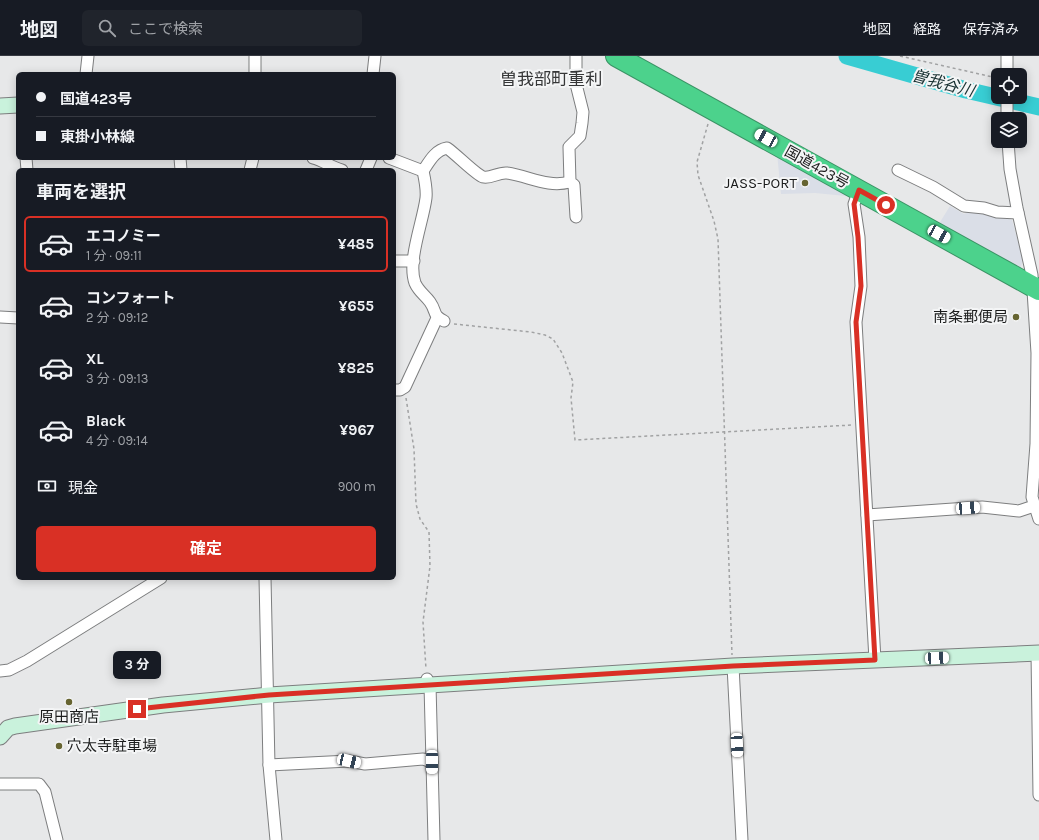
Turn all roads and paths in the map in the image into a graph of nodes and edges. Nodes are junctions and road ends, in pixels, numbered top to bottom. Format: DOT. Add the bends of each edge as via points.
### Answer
graph roads {
  1 [pos="88,56"];
  2 [pos="255,56"];
  3 [pos="375,56"];
  4 [pos="576,56"];
  5 [pos="616,56"];
  6 [pos="900,56"];
  7 [pos="1007,56"];
  8 [pos="1007,68"];
  9 [pos="86,72"];
  10 [pos="255,72"];
  11 [pos="373,72"];
  12 [pos="991,76"];
  13 [pos="16,105"];
  14 [pos="0,106"];
  15 [pos="713,108"];
  16 [pos="1008,148"];
  17 [pos="320,160"];
  18 [pos="394,160"];
  19 [pos="333,168"];
  20 [pos="898,170"];
  21 [pos="423,171"];
  22 [pos="570,182"];
  23 [pos="859,190"];
  24 [pos="1018,213"];
  25 [pos="576,217"];
  26 [pos="396,261"];
  27 [pos="414,261"];
  28 [pos="1036,288"];
  29 [pos="0,317"];
  30 [pos="16,318"];
  31 [pos="441,320"];
  32 [pos="398,390"];
  33 [pos="862,424"];
  34 [pos="725,432"];
  35 [pos="1034,506"];
  36 [pos="867,514"];
  37 [pos="1039,519"];
  38 [pos="158,580"];
  39 [pos="265,580"];
  40 [pos="1038,653"];
  41 [pos="875,660"];
  42 [pos="733,666"];
  43 [pos="0,671"];
  44 [pos="428,682"];
  45 [pos="269,695"];
  46 [pos="1,732"];
  47 [pos="1038,737"];
  48 [pos="432,762"];
  49 [pos="269,765"];
  50 [pos="0,784"];
  51 [pos="1039,795"];
  52 [pos="57,840"];
  53 [pos="276,840"];
  54 [pos="434,840"];
  55 [pos="742,840"];
  1 -- 9 [label="street"];
  2 -- 10 [label="street"];
  3 -- 11 [label="street"];
  4 -- 22 [label="street" via="576,84 583,112 580,136 568,146"];
  5 -- 15 [label="highway, 国道423号"];
  6 -- 12 [label="path"];
  7 -- 8 [label="street"];
  13 -- 14 [label="main road"];
  15 -- 23 [label="highway, 国道423号"];
  15 -- 34 [label="path" via="697,162 698,174 718,239"];
  16 -- 24 [label="street"];
  17 -- 19 [label="street"];
  18 -- 21 [label="street"];
  20 -- 24 [label="street" via="964,206"];
  21 -- 22 [label="street" via="434,156 447,148 482,177 507,173 547,183"];
  21 -- 27 [label="street" via="426,198"];
  22 -- 25 [label="street" via="574,185"];
  23 -- 28 [label="highway, 国道423号"];
  23 -- 33 [label="street" via="854,204 861,286 856,322"];
  24 -- 28 [label="street"];
  26 -- 27 [label="street"];
  27 -- 31 [label="street" via="415,282 420,293 431,303"];
  28 -- 35 [label="street" via="1036,444 1032,497"];
  29 -- 30 [label="street"];
  31 -- 32 [label="street"];
  31 -- 34 [label="path" via="531,332 553,340 562,353 573,382 571,398 575,440"];
  32 -- 44 [label="path" via="414,449 416,504 420,519 429,532 430,566 423,622"];
  33 -- 34 [label="path"];
  33 -- 36 [label="street"];
  34 -- 42 [label="path"];
  35 -- 36 [label="street" via="1019,511 982,507"];
  35 -- 37 [label="street"];
  36 -- 41 [label="street"];
  38 -- 43 [label="street" via="27,661 9,670"];
  39 -- 45 [label="street"];
  40 -- 41 [label="main road"];
  40 -- 47 [label="street"];
  41 -- 42 [label="main road"];
  42 -- 44 [label="main road"];
  42 -- 55 [label="street"];
  44 -- 45 [label="main road"];
  44 -- 48 [label="street"];
  45 -- 46 [label="main road" via="163,705 15,726"];
  45 -- 49 [label="street"];
  47 -- 51 [label="street"];
  48 -- 49 [label="street" via="422,759 365,764 349,761"];
  48 -- 54 [label="street"];
  49 -- 53 [label="street"];
  50 -- 52 [label="street" via="39,784 45,792"];
}
